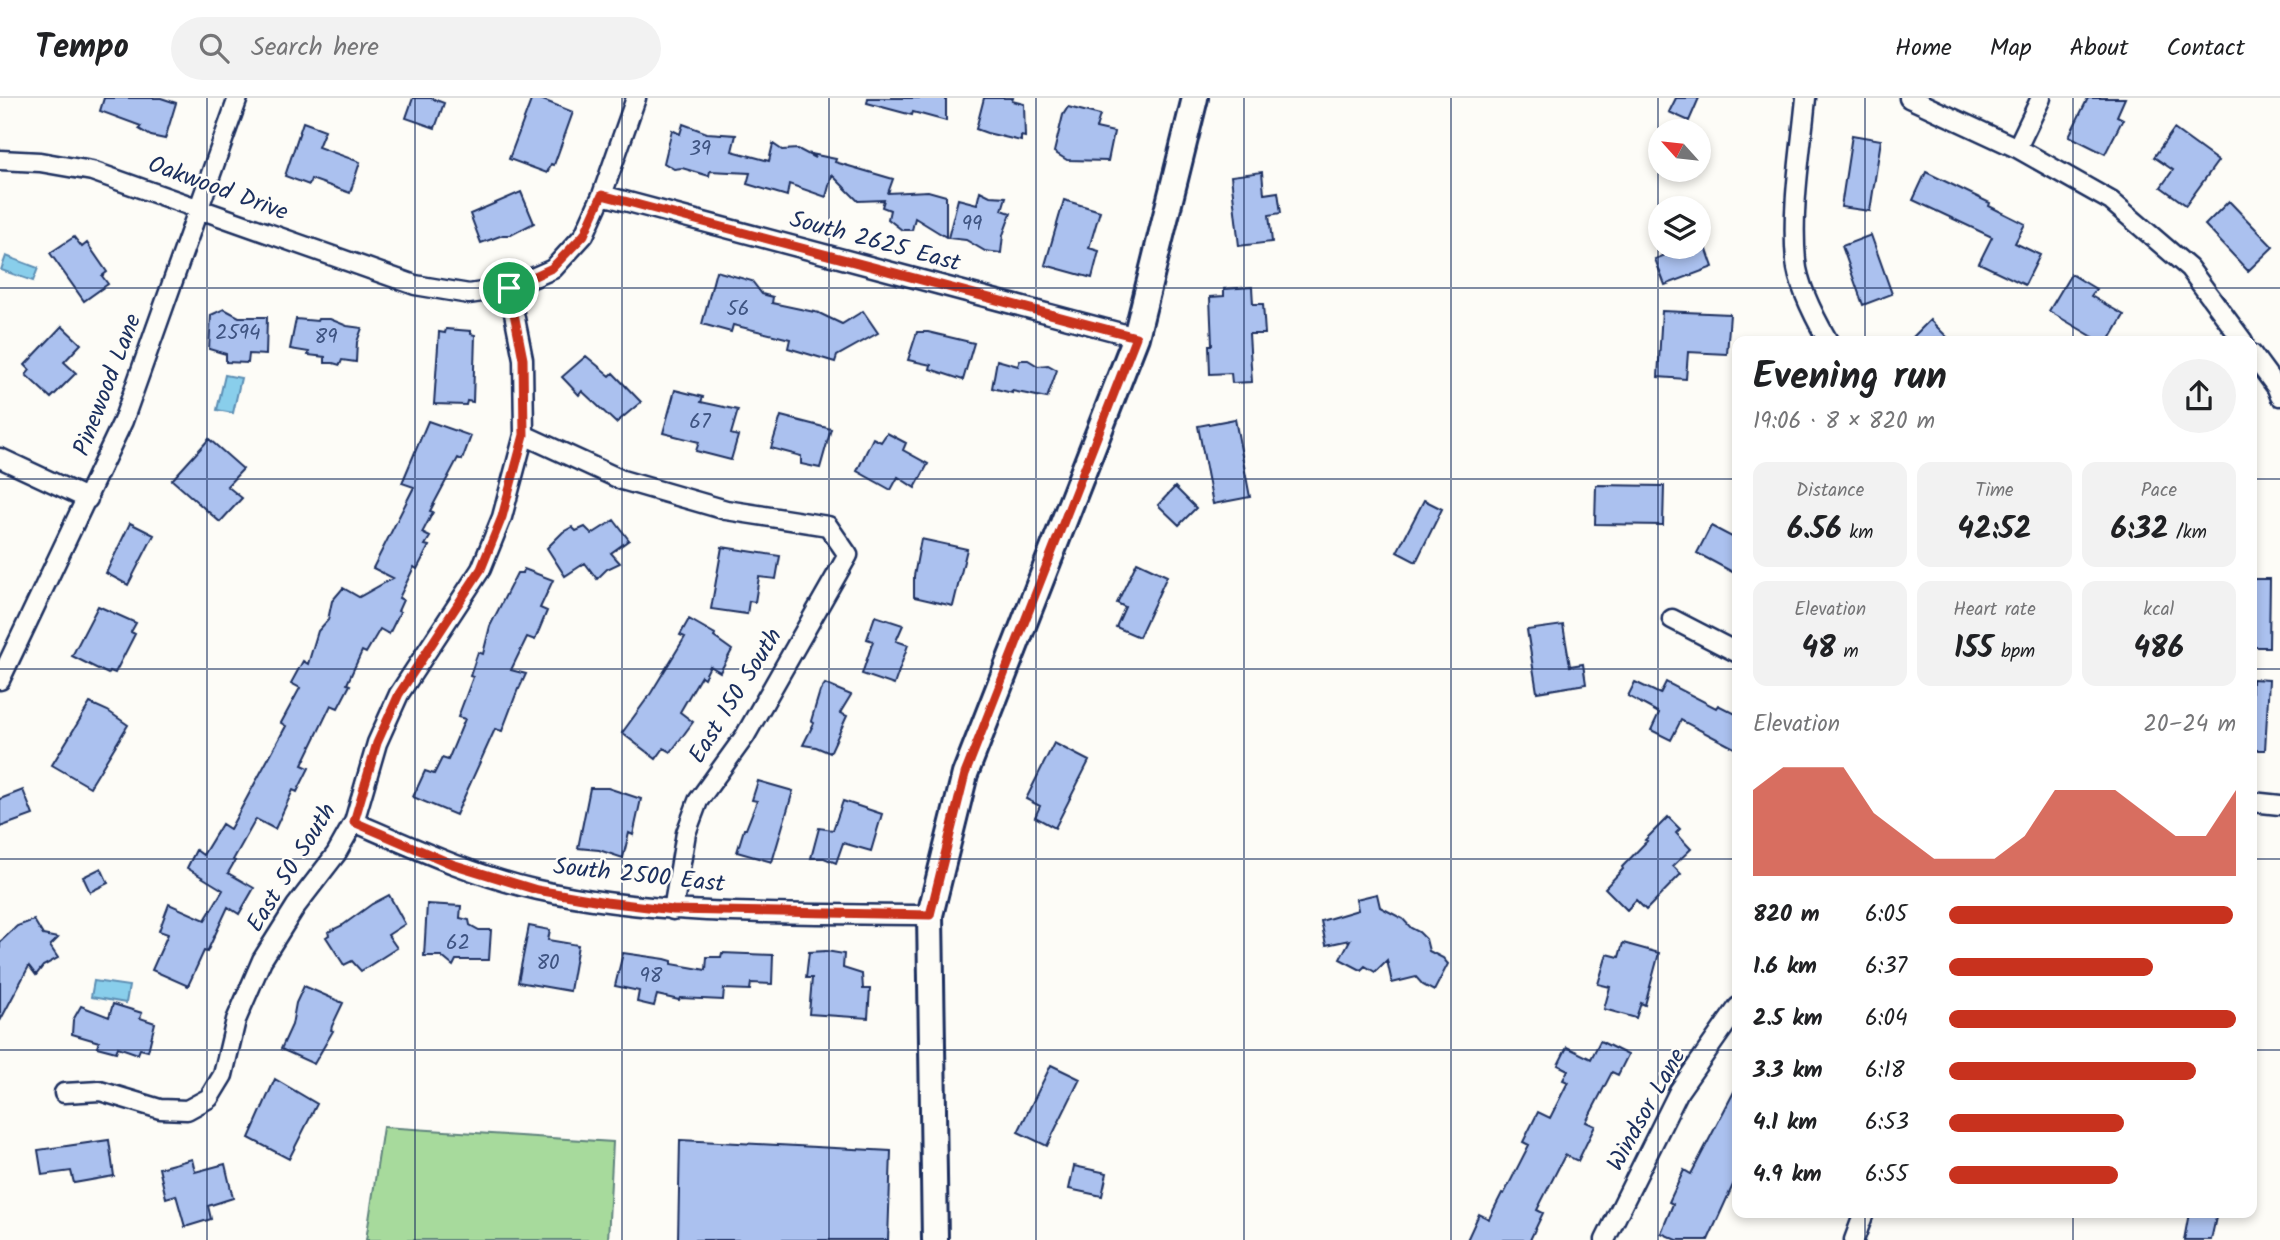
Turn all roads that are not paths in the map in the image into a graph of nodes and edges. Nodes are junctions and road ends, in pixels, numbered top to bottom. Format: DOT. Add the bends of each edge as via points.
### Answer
graph roads {
  1 [pos="239,98"];
  2 [pos="636,98"];
  3 [pos="1195,98"];
  4 [pos="1807,98"];
  5 [pos="1909,98"];
  6 [pos="2041,98"];
  7 [pos="2017,148"];
  8 [pos="0,160"];
  9 [pos="602,195"];
  10 [pos="199,209"];
  11 [pos="509,288"];
  12 [pos="1825,336"];
  13 [pos="2239,336"];
  14 [pos="1136,337"];
  15 [pos="2257,361"];
  16 [pos="2280,396"];
  17 [pos="524,435"];
  18 [pos="0,458"];
  19 [pos="88,499"];
  20 [pos="1672,619"];
  21 [pos="1732,650"];
  22 [pos="0,680"];
  23 [pos="2257,803"];
  24 [pos="2280,805"];
  25 [pos="354,822"];
  26 [pos="673,910"];
  27 [pos="930,915"];
  28 [pos="1732,1016"];
  29 [pos="64,1093"];
  30 [pos="1862,1218"];
  31 [pos="935,1240"];
  32 [pos="1605,1240"];
  33 [pos="1854,1240"];
  1 -- 10 [label="street, Pinewood Lane"];
  2 -- 9 [label="street, Oakwood Drive"];
  3 -- 14 [label="street"];
  4 -- 12 [label="street" via="1796,196 1796,263"];
  5 -- 7 [label="street"];
  6 -- 7 [label="street"];
  7 -- 13 [label="street" via="2111,201 2189,268"];
  8 -- 10 [label="street, Oakwood Drive" via="92,171"];
  9 -- 11 [label="street, Oakwood Drive" via="584,235 552,268"];
  9 -- 14 [label="street, South 2625 East"];
  10 -- 11 [label="street, Oakwood Drive" via="415,285 469,293"];
  10 -- 19 [label="street, Pinewood Lane" via="123,421"];
  11 -- 17 [label="street, East 50 South" via="523,359"];
  14 -- 27 [label="street" via="965,774"];
  15 -- 16 [label="street"];
  17 -- 25 [label="street, East 50 South" via="502,517 481,569 399,694 377,743"];
  17 -- 26 [label="street, East 150 South" via="622,480 726,510 828,526 848,555 746,736 698,801 686,833"];
  18 -- 19 [label="street"];
  19 -- 22 [label="street, Pinewood Lane"];
  20 -- 21 [label="street"];
  23 -- 24 [label="street"];
  25 -- 26 [label="street, South 2500 East" via="452,864 537,890"];
  25 -- 29 [label="street, East 50 South" via="262,960 236,1020 223,1075 209,1098 187,1110 160,1109 100,1091"];
  26 -- 27 [label="street, South 2500 East"];
  27 -- 31 [label="street"];
  28 -- 32 [label="street, Windsor Lane" via="1679,1091"];
  30 -- 33 [label="street"];
}
